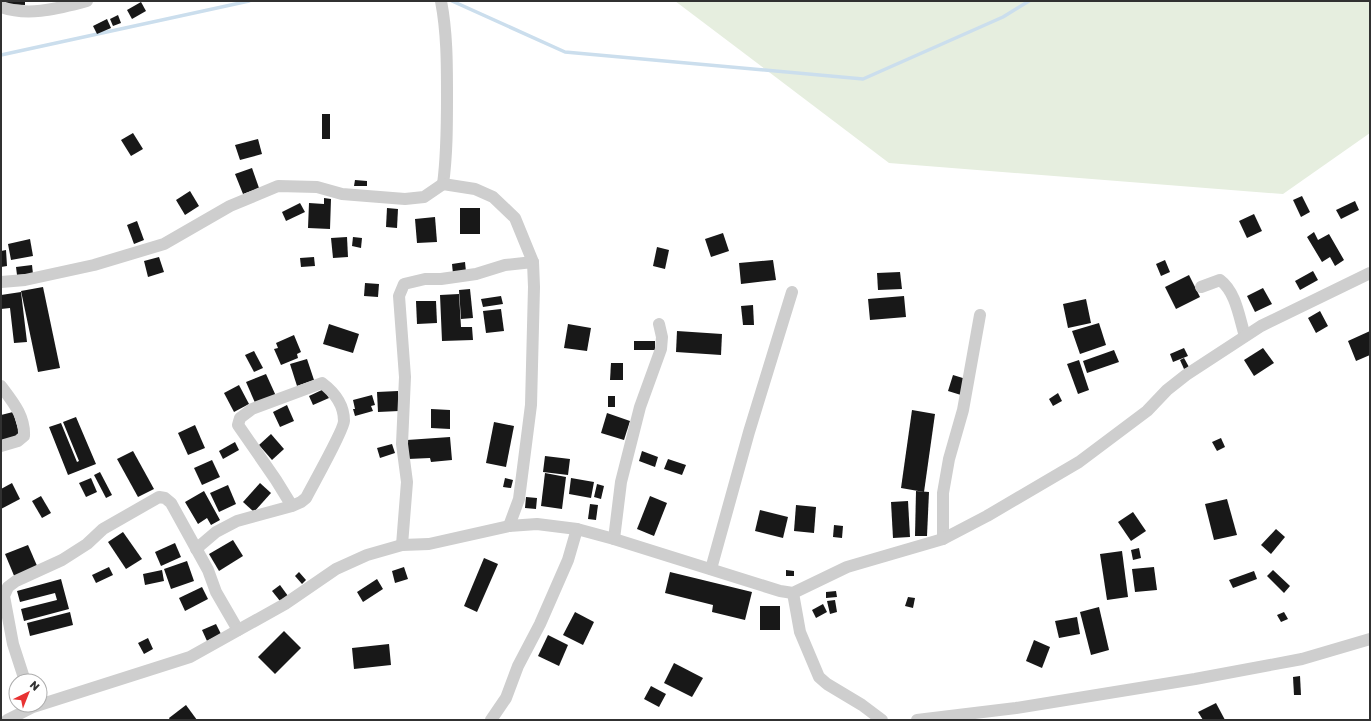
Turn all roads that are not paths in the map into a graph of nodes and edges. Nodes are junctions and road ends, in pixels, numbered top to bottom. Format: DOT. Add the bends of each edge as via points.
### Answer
graph roads {
  1 [pos="87,1"];
  2 [pos="441,1"];
  3 [pos="1,7"];
  4 [pos="443,184"];
  5 [pos="533,262"];
  6 [pos="1370,273"];
  7 [pos="1,282"];
  8 [pos="1201,288"];
  9 [pos="792,292"];
  10 [pos="980,315"];
  11 [pos="659,324"];
  12 [pos="1245,336"];
  13 [pos="1,386"];
  14 [pos="1,446"];
  15 [pos="292,506"];
  16 [pos="509,526"];
  17 [pos="576,529"];
  18 [pos="614,538"];
  19 [pos="943,539"];
  20 [pos="402,545"];
  21 [pos="196,549"];
  22 [pos="711,569"];
  23 [pos="793,593"];
  24 [pos="238,630"];
  25 [pos="1370,639"];
  26 [pos="22,673"];
  27 [pos="48,701"];
  28 [pos="21,717"];
  29 [pos="7,720"];
  30 [pos="491,720"];
  31 [pos="882,720"];
  32 [pos="918,720"];
  1 -- 3 [label="street" via="48,10 13,11"];
  2 -- 4 [label="street" via="446,38 447,92 447,156"];
  4 -- 5 [label="street" via="475,189 493,197 515,218"];
  4 -- 7 [label="street" via="424,197 405,199 342,194 317,187 278,186 230,206 164,244 94,265 25,280"];
  5 -- 16 [label="street" via="531,405 519,499"];
  5 -- 20 [label="street" via="506,265 476,274 425,279 404,284 399,296 405,377 402,444 407,482"];
  6 -- 12 [label="street" via="1260,326"];
  8 -- 12 [label="street" via="1220,280 1227,285"];
  9 -- 22 [label="street"];
  10 -- 19 [label="street" via="943,493"];
  11 -- 18 [label="street" via="661,349 640,407 621,482"];
  12 -- 19 [label="street" via="1186,375 1147,411 1079,462"];
  13 -- 14 [label="street" via="25,424 24,436 18,441"];
  15 -- 15 [label="street" via="238,425 240,418 252,409 322,383 332,391 342,408 344,422 306,498"];
  15 -- 21 [label="street" via="237,521 216,532"];
  16 -- 17 [label="street" via="537,524"];
  16 -- 20 [label="street" via="429,544"];
  17 -- 18 [label="street"];
  17 -- 30 [label="street" via="568,560 540,624 518,666 506,698"];
  18 -- 22 [label="street"];
  19 -- 23 [label="street" via="847,567"];
  20 -- 24 [label="street" via="367,555 336,569 285,604"];
  21 -- 24 [label="street" via="208,570 216,592"];
  21 -- 26 [label="street" via="171,503 159,497 103,529 62,560 16,581 8,587 4,596 13,644"];
  22 -- 23 [label="street"];
  23 -- 31 [label="street" via="800,632 819,677"];
  24 -- 27 [label="street" via="190,657"];
  25 -- 32 [label="street" via="1302,659 1195,679 1016,708"];
  28 -- 29 [label="street"];
}
